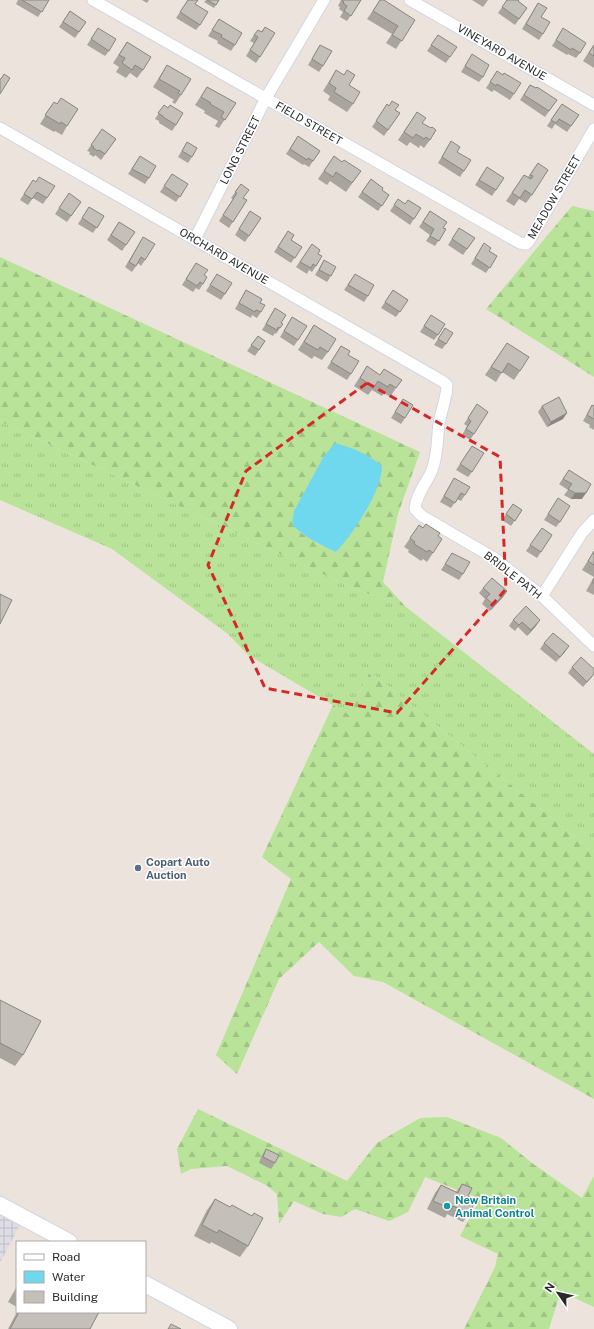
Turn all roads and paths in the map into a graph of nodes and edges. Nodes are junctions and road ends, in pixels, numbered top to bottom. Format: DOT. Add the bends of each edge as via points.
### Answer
graph roads {
  1 [pos="93,0"];
  2 [pos="324,0"];
  3 [pos="410,0"];
  4 [pos="266,98"];
  5 [pos="594,105"];
  6 [pos="0,128"];
  7 [pos="594,129"];
  8 [pos="195,239"];
  9 [pos="526,244"];
  10 [pos="422,516"];
  11 [pos="594,520"];
  12 [pos="542,596"];
  13 [pos="594,646"];
  14 [pos="0,1204"];
  15 [pos="67,1241"];
  16 [pos="146,1285"];
  17 [pos="229,1329"];
  1 -- 4 [label="street, FIELD STREET"];
  2 -- 4 [label="street, LONG STREET"];
  3 -- 5 [label="street, VINEYARD AVENUE"];
  4 -- 8 [label="street, LONG STREET"];
  4 -- 9 [label="street, FIELD STREET" via="520,243"];
  6 -- 8 [label="street, ORCHARD AVENUE"];
  7 -- 9 [label="street, MEADOW STREET"];
  8 -- 10 [label="street, ORCHARD AVENUE" via="447,385 432,469 415,504 415,509"];
  10 -- 12 [label="street, BRIDLE PATH" via="494,558"];
  11 -- 12 [label="street" via="582,533"];
  12 -- 13 [label="street, BRIDLE PATH"];
  14 -- 15 [label="main road"];
  16 -- 17 [label="main road"];
}
